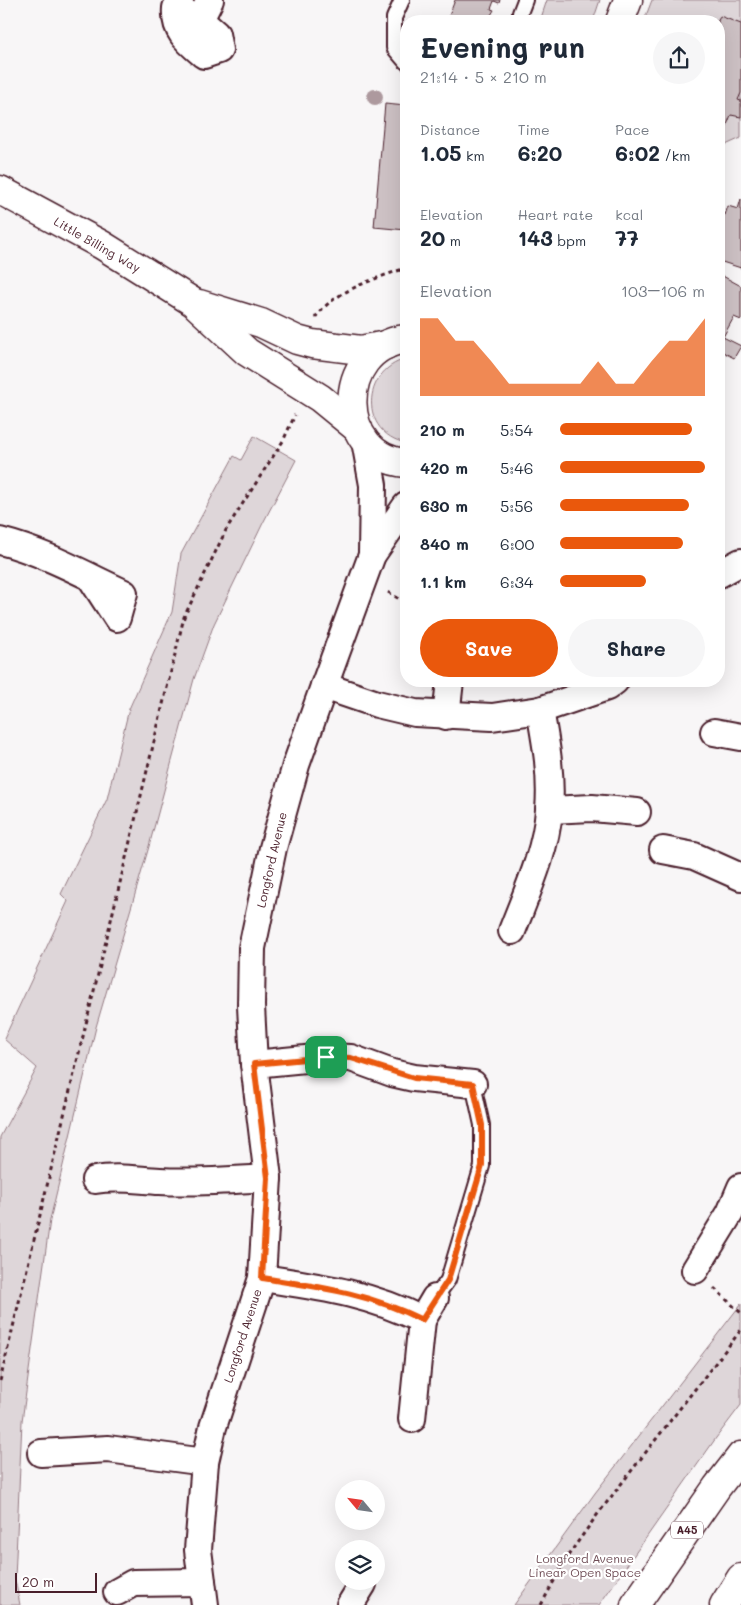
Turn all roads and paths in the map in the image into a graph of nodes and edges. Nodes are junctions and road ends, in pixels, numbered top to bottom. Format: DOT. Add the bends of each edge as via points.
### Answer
graph roads {
  1 [pos="402,0"];
  2 [pos="628,0"];
  3 [pos="169,4"];
  4 [pos="205,10"];
  5 [pos="622,15"];
  6 [pos="400,55"];
  7 [pos="0,190"];
  8 [pos="400,270"];
  9 [pos="193,302"];
  10 [pos="313,320"];
  11 [pos="399,340"];
  12 [pos="296,412"];
  13 [pos="362,435"];
  14 [pos="400,461"];
  15 [pos="400,515"];
  16 [pos="0,541"];
  17 [pos="372,555"];
  18 [pos="741,562"];
  19 [pos="725,571"];
  20 [pos="91,578"];
  21 [pos="385,590"];
  22 [pos="400,599"];
  23 [pos="324,686"];
  24 [pos="449,687"];
  25 [pos="607,687"];
  26 [pos="540,710"];
  27 [pos="446,716"];
  28 [pos="714,732"];
  29 [pos="741,737"];
  30 [pos="549,810"];
  31 [pos="637,812"];
  32 [pos="663,850"];
  33 [pos="741,877"];
  34 [pos="512,931"];
  35 [pos="254,1064"];
  36 [pos="473,1084"];
  37 [pos="268,1178"];
  38 [pos="95,1180"];
  39 [pos="741,1187"];
  40 [pos="694,1270"];
  41 [pos="262,1278"];
  42 [pos="435,1298"];
  43 [pos="741,1313"];
  44 [pos="422,1320"];
  45 [pos="741,1330"];
  46 [pos="0,1381"];
  47 [pos="412,1419"];
  48 [pos="41,1452"];
  49 [pos="741,1456"];
  50 [pos="205,1462"];
  51 [pos="741,1578"];
  52 [pos="117,1592"];
  53 [pos="204,1594"];
  54 [pos="541,1605"];
  55 [pos="634,1605"];
  56 [pos="724,1605"];
  1 -- 6 [label="lane" via="394,18 394,48"];
  2 -- 5 [label="main road"];
  3 -- 4 [label="street"];
  3 -- 4 [label="street" via="185,39 204,55 219,50"];
  7 -- 9 [label="main road, Little Billing Way" via="102,245"];
  8 -- 10 [label="path" via="330,301"];
  9 -- 11 [label="main road, Little Billing Way" via="261,323 312,344 361,350"];
  9 -- 13 [label="main road, Little Billing Way" via="247,352 320,398"];
  11 -- 13 [label="main road, Little Billing Way" via="370,356 358,372 352,391 352,410"];
  12 -- 46 [label="path" via="284,441 228,528 184,617"];
  13 -- 14 [label="main road, Little Billing Way" via="381,455"];
  13 -- 17 [label="street, Longford Avenue" via="373,485"];
  15 -- 17 [label="street, Longford Avenue"];
  16 -- 20 [label="street" via="34,551"];
  17 -- 23 [label="street, Longford Avenue"];
  18 -- 19 [label="street"];
  21 -- 22 [label="path"];
  23 -- 27 [label="street" via="377,704"];
  23 -- 35 [label="street, Longford Avenue" via="289,793 252,948 250,1006"];
  24 -- 27 [label="street"];
  25 -- 26 [label="street"];
  26 -- 27 [label="street" via="492,717"];
  26 -- 30 [label="street" via="548,758"];
  28 -- 29 [label="street"];
  30 -- 31 [label="street" via="592,808"];
  30 -- 34 [label="street" via="538,860"];
  32 -- 33 [label="street" via="694,856"];
  35 -- 36 [label="street" via="326,1057 351,1058 414,1078"];
  35 -- 37 [label="street, Longford Avenue"];
  36 -- 42 [label="lane" via="482,1125 482,1166 448,1280"];
  37 -- 38 [label="street" via="161,1181 114,1177"];
  37 -- 41 [label="street, Longford Avenue"];
  39 -- 40 [label="street" via="730,1213"];
  40 -- 43 [label="path"];
  41 -- 44 [label="street" via="352,1292 396,1306"];
  41 -- 50 [label="street, Longford Avenue" via="212,1427"];
  42 -- 44 [label="street"];
  44 -- 47 [label="street"];
  45 -- 54 [label="path" via="567,1556"];
  48 -- 50 [label="street" via="108,1449"];
  49 -- 55 [label="main road, A45"];
  50 -- 53 [label="street, Longford Avenue" via="198,1550"];
  51 -- 56 [label="main road"];
  52 -- 53 [label="street, Longford Avenue" via="133,1583"];
}
